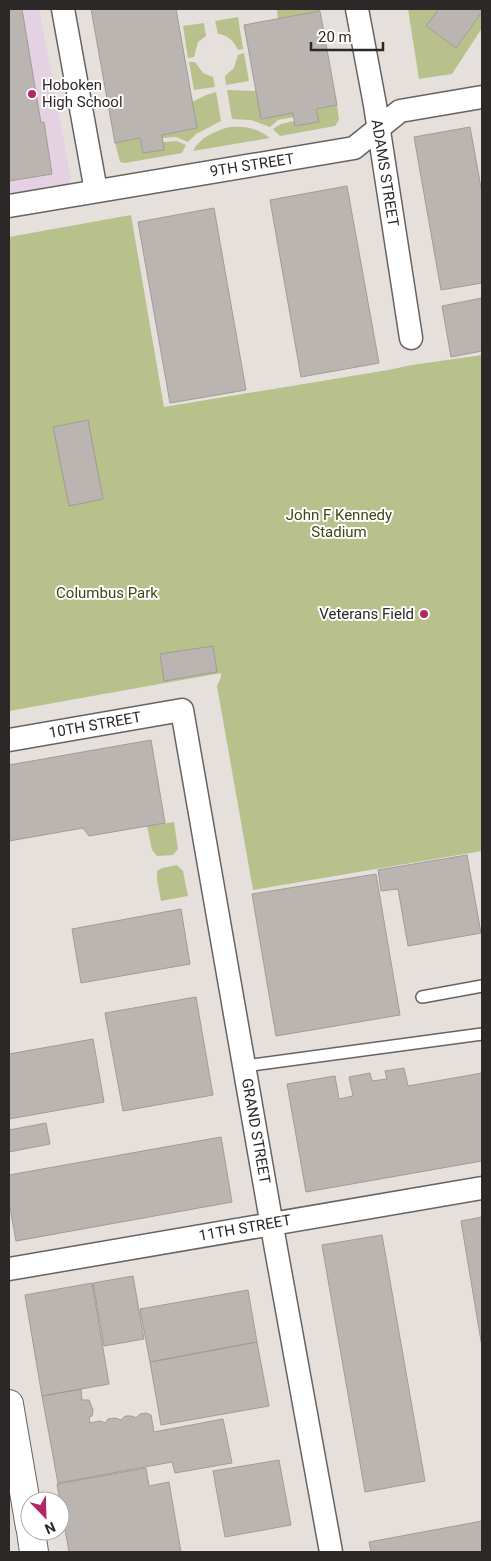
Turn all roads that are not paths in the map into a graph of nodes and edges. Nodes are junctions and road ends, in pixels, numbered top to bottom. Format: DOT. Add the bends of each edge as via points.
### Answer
graph roads {
  1 [pos="63,9"];
  2 [pos="357,9"];
  3 [pos="482,97"];
  4 [pos="378,129"];
  5 [pos="96,191"];
  6 [pos="9,206"];
  7 [pos="411,338"];
  8 [pos="182,710"];
  9 [pos="9,740"];
  10 [pos="482,986"];
  11 [pos="422,997"];
  12 [pos="482,1034"];
  13 [pos="245,1066"];
  14 [pos="482,1188"];
  15 [pos="272,1223"];
  16 [pos="9,1269"];
  17 [pos="9,1404"];
  18 [pos="24,1491"];
  19 [pos="331,1552"];
  1 -- 5 [label="street"];
  2 -- 4 [label="street, ADAMS STREET"];
  3 -- 4 [label="street, 9TH STREET" via="400,111"];
  4 -- 5 [label="street, 9TH STREET" via="354,148"];
  4 -- 7 [label="street, ADAMS STREET"];
  5 -- 6 [label="street, 9TH STREET"];
  8 -- 9 [label="street, 10TH STREET"];
  8 -- 13 [label="street, GRAND STREET"];
  10 -- 11 [label="lane"];
  12 -- 13 [label="lane"];
  13 -- 15 [label="street, GRAND STREET"];
  14 -- 15 [label="street, 11TH STREET"];
  15 -- 16 [label="street, 11TH STREET"];
  15 -- 19 [label="street, GRAND STREET"];
  17 -- 18 [label="street"];
}
